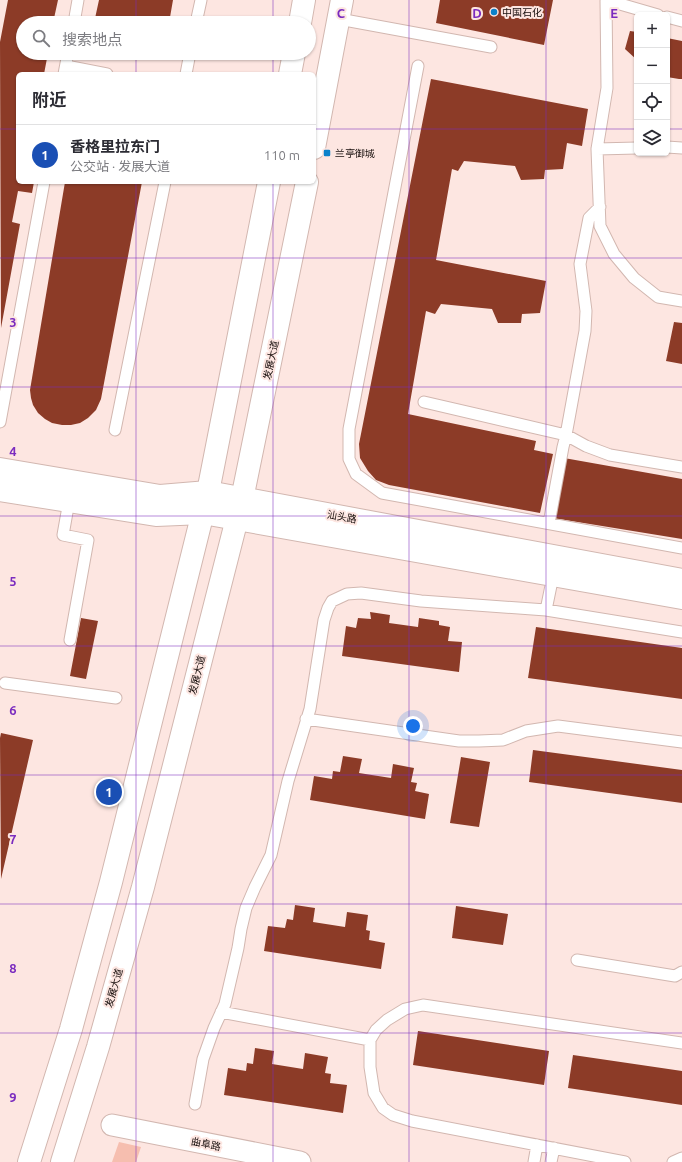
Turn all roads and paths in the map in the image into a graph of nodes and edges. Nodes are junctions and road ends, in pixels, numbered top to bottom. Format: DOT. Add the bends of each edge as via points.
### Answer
graph roads {
  1 [pos="78,0"];
  2 [pos="201,0"];
  3 [pos="304,0"];
  4 [pos="606,0"];
  5 [pos="340,10"];
  6 [pos="648,12"];
  7 [pos="75,16"];
  8 [pos="198,16"];
  9 [pos="301,16"];
  10 [pos="670,19"];
  11 [pos="682,21"];
  12 [pos="491,47"];
  13 [pos="67,60"];
  14 [pos="189,60"];
  15 [pos="293,60"];
  16 [pos="418,66"];
  17 [pos="65,70"];
  18 [pos="86,72"];
  19 [pos="186,72"];
  20 [pos="290,72"];
  21 [pos="316,137"];
  22 [pos="670,147"];
  23 [pos="634,148"];
  24 [pos="682,148"];
  25 [pos="597,149"];
  26 [pos="44,184"];
  27 [pos="165,184"];
  28 [pos="269,184"];
  29 [pos="307,184"];
  30 [pos="600,208"];
  31 [pos="682,301"];
  32 [pos="424,402"];
  33 [pos="0,422"];
  34 [pos="115,430"];
  35 [pos="566,435"];
  36 [pos="682,467"];
  37 [pos="0,469"];
  38 [pos="0,490"];
  39 [pos="69,501"];
  40 [pos="206,503"];
  41 [pos="240,509"];
  42 [pos="549,524"];
  43 [pos="682,548"];
  44 [pos="555,566"];
  45 [pos="682,580"];
  46 [pos="682,598"];
  47 [pos="546,610"];
  48 [pos="682,632"];
  49 [pos="70,640"];
  50 [pos="5,683"];
  51 [pos="116,698"];
  52 [pos="306,719"];
  53 [pos="682,742"];
  54 [pos="577,960"];
  55 [pos="682,972"];
  56 [pos="221,1012"];
  57 [pos="370,1040"];
  58 [pos="682,1043"];
  59 [pos="195,1104"];
  60 [pos="112,1125"];
  61 [pos="538,1145"];
  62 [pos="554,1148"];
  63 [pos="682,1158"];
  64 [pos="28,1162"];
  65 [pos="62,1162"];
  66 [pos="300,1162"];
  67 [pos="534,1162"];
  68 [pos="551,1162"];
  69 [pos="625,1162"];
  70 [pos="673,1162"];
  1 -- 7 [label="lane"];
  2 -- 8 [label="lane"];
  3 -- 9 [label="main road"];
  4 -- 6 [label="lane"];
  4 -- 25 [label="lane" via="607,88"];
  5 -- 12 [label="lane"];
  5 -- 21 [label="main road"];
  10 -- 11 [label="lane"];
  13 -- 17 [label="lane"];
  14 -- 19 [label="lane"];
  15 -- 20 [label="main road"];
  16 -- 42 [label="lane" via="349,429 349,459 356,474 382,493"];
  17 -- 18 [label="lane"];
  22 -- 24 [label="lane"];
  23 -- 25 [label="lane"];
  25 -- 30 [label="lane"];
  26 -- 33 [label="lane"];
  27 -- 34 [label="lane"];
  28 -- 40 [label="main road"];
  29 -- 41 [label="main road, 发展大道"];
  30 -- 31 [label="lane" via="600,226 614,254 634,278 658,296"];
  30 -- 35 [label="lane" via="589,218 580,264 586,311 585,331"];
  32 -- 35 [label="lane"];
  35 -- 36 [label="lane" via="610,455"];
  35 -- 42 [label="lane"];
  37 -- 40 [label="main road, 汕头路"];
  38 -- 39 [label="main road, 汕头路"];
  39 -- 40 [label="main road, 汕头路" via="156,515"];
  39 -- 49 [label="lane" via="62,535 88,540"];
  40 -- 41 [label="main road, 汕头路"];
  40 -- 64 [label="main road" via="111,882 71,1029"];
  41 -- 44 [label="main road, 汕头路"];
  41 -- 65 [label="main road, 发展大道" via="143,887 98,1047"];
  42 -- 43 [label="lane"];
  44 -- 45 [label="main road, 汕头路"];
  44 -- 46 [label="main road, 汕头路"];
  44 -- 47 [label="lane"];
  47 -- 48 [label="lane"];
  47 -- 52 [label="lane" via="421,601 361,592 347,594 332,601 324,620 310,709"];
  50 -- 51 [label="lane"];
  52 -- 53 [label="lane" via="459,741 503,740 526,731 558,726"];
  52 -- 56 [label="lane" via="288,781 272,855 246,908 225,1004"];
  54 -- 55 [label="lane" via="675,976"];
  56 -- 57 [label="lane"];
  56 -- 59 [label="lane" via="203,1059"];
  57 -- 58 [label="lane" via="387,1020 406,1009 423,1005"];
  57 -- 61 [label="lane" via="370,1067 374,1093 383,1108 393,1115 412,1121"];
  60 -- 66 [label="street, 曲阜路"];
  61 -- 62 [label="lane"];
  61 -- 67 [label="lane"];
  62 -- 68 [label="lane"];
  62 -- 69 [label="lane"];
  63 -- 70 [label="lane"];
}
